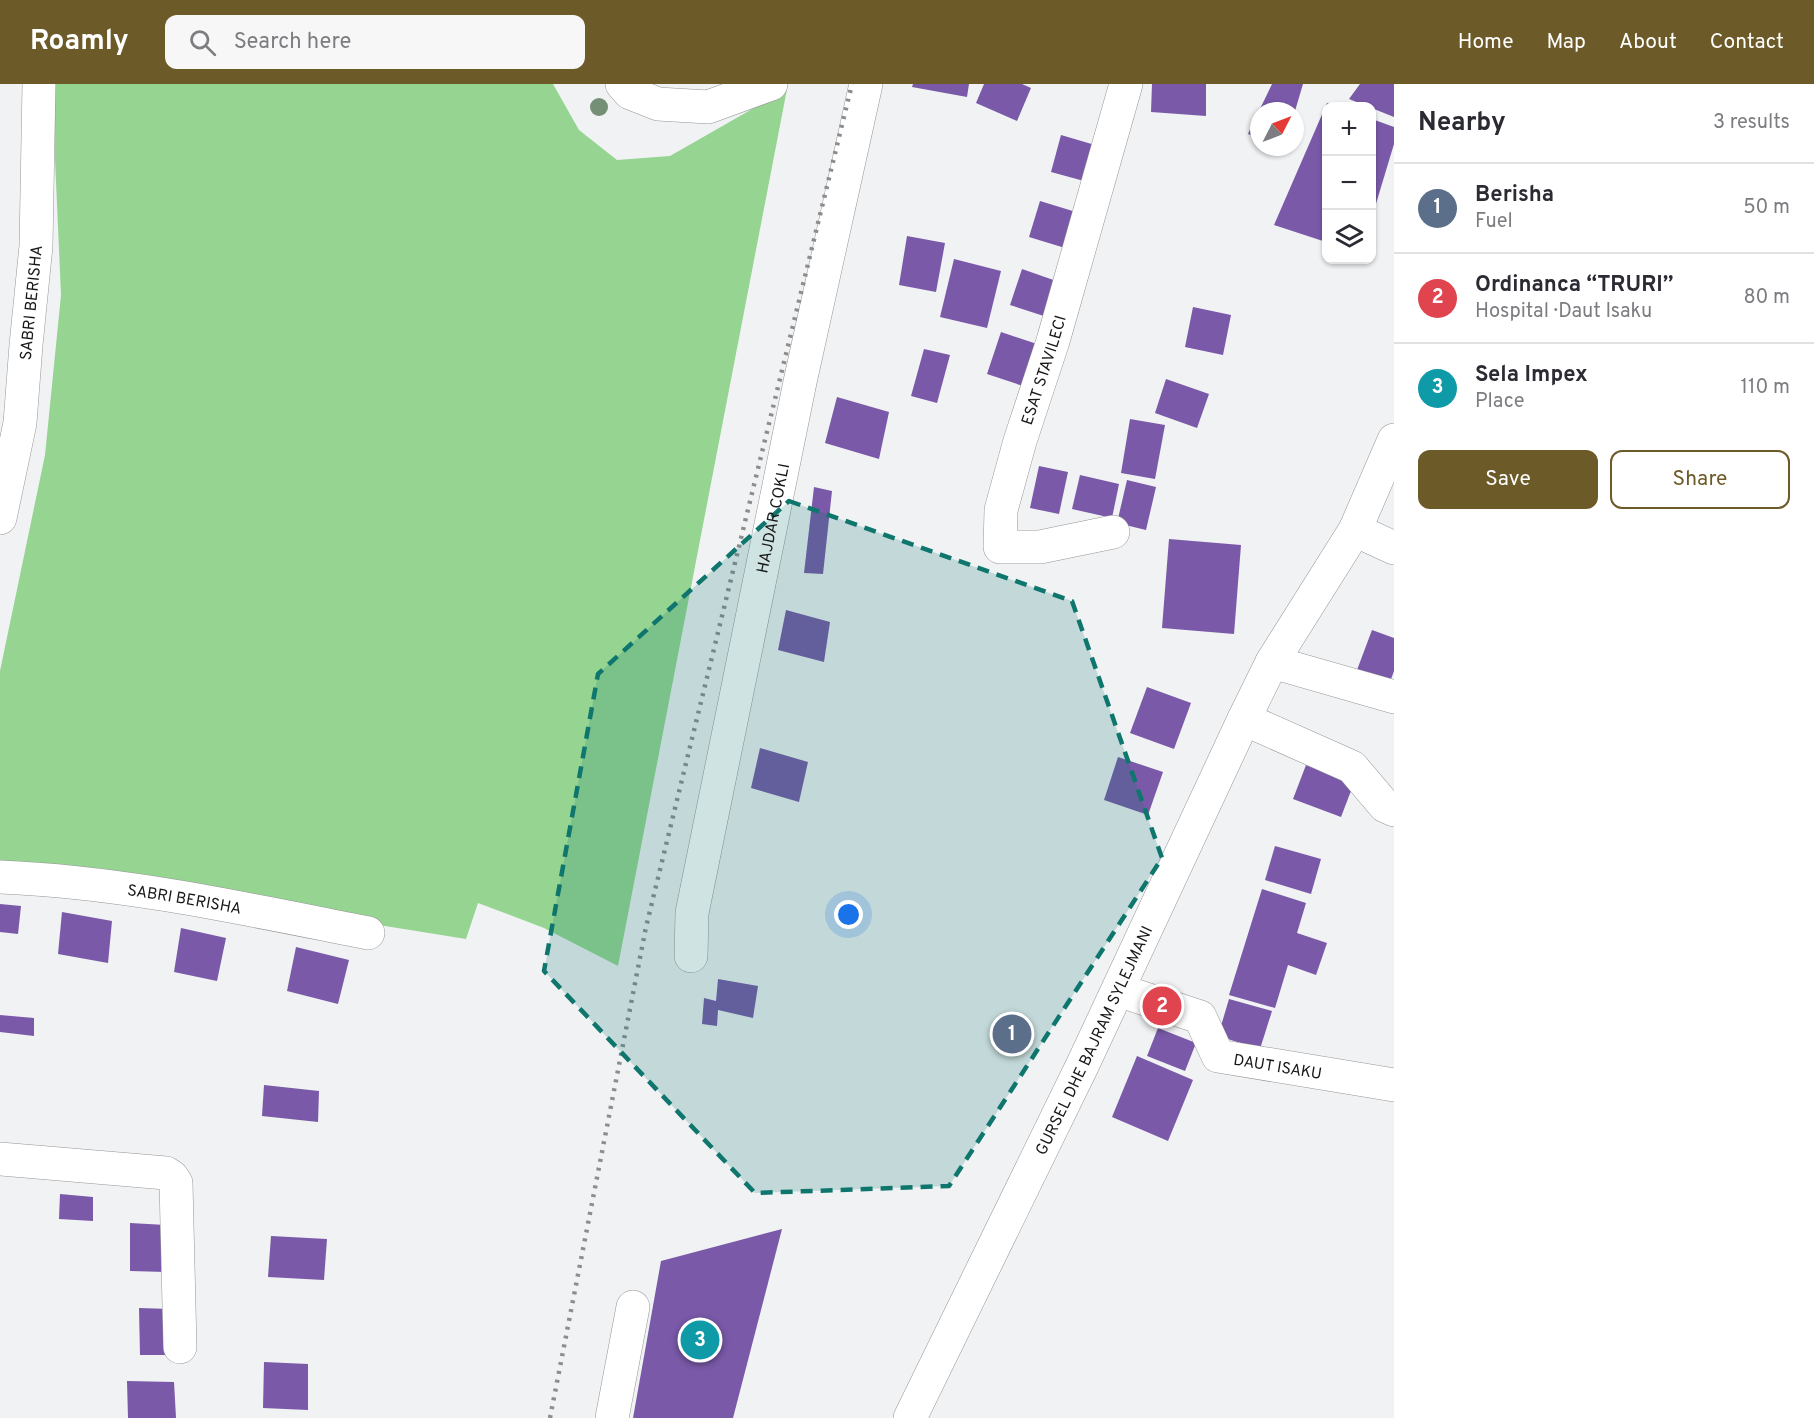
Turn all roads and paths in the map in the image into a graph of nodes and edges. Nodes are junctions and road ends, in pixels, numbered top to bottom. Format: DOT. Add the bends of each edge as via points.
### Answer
graph roads {
  1 [pos="39,84"];
  2 [pos="622,84"];
  3 [pos="771,84"];
  4 [pos="866,84"];
  5 [pos="1126,84"];
  6 [pos="1394,440"];
  7 [pos="0,518"];
  8 [pos="1355,530"];
  9 [pos="1113,532"];
  10 [pos="1394,548"];
  11 [pos="1272,662"];
  12 [pos="1394,697"];
  13 [pos="1244,719"];
  14 [pos="1394,810"];
  15 [pos="0,877"];
  16 [pos="368,933"];
  17 [pos="691,956"];
  18 [pos="1118,990"];
  19 [pos="1394,1084"];
  20 [pos="0,1159"];
  21 [pos="633,1307"];
  22 [pos="180,1347"];
  23 [pos="612,1418"];
  24 [pos="910,1418"];
  1 -- 7 [label="street, SABRI BERISHA" via="36,246 21,423"];
  2 -- 3 [label="street" via="630,93 658,104 708,107"];
  4 -- 17 [label="street, HAJDAR COKLI" via="800,382 692,913"];
  5 -- 9 [label="street, ESAT STAVILECI" via="1001,510 1000,547 1040,548"];
  6 -- 8 [label="street, GURSEL DHE BAJRAM SYLEJMANI"];
  8 -- 10 [label="street"];
  8 -- 11 [label="street, GURSEL DHE BAJRAM SYLEJMANI"];
  11 -- 12 [label="street"];
  11 -- 13 [label="street, GURSEL DHE BAJRAM SYLEJMANI"];
  13 -- 14 [label="street" via="1352,766 1385,806"];
  13 -- 18 [label="street, GURSEL DHE BAJRAM SYLEJMANI"];
  15 -- 16 [label="street, SABRI BERISHA" via="46,879 195,899"];
  18 -- 19 [label="street, DAUT ISAKU" via="1200,1017 1218,1056"];
  18 -- 24 [label="street, GURSEL DHE BAJRAM SYLEJMANI"];
  20 -- 22 [label="street" via="166,1173 172,1177 176,1183"];
  21 -- 23 [label="street"];
}
